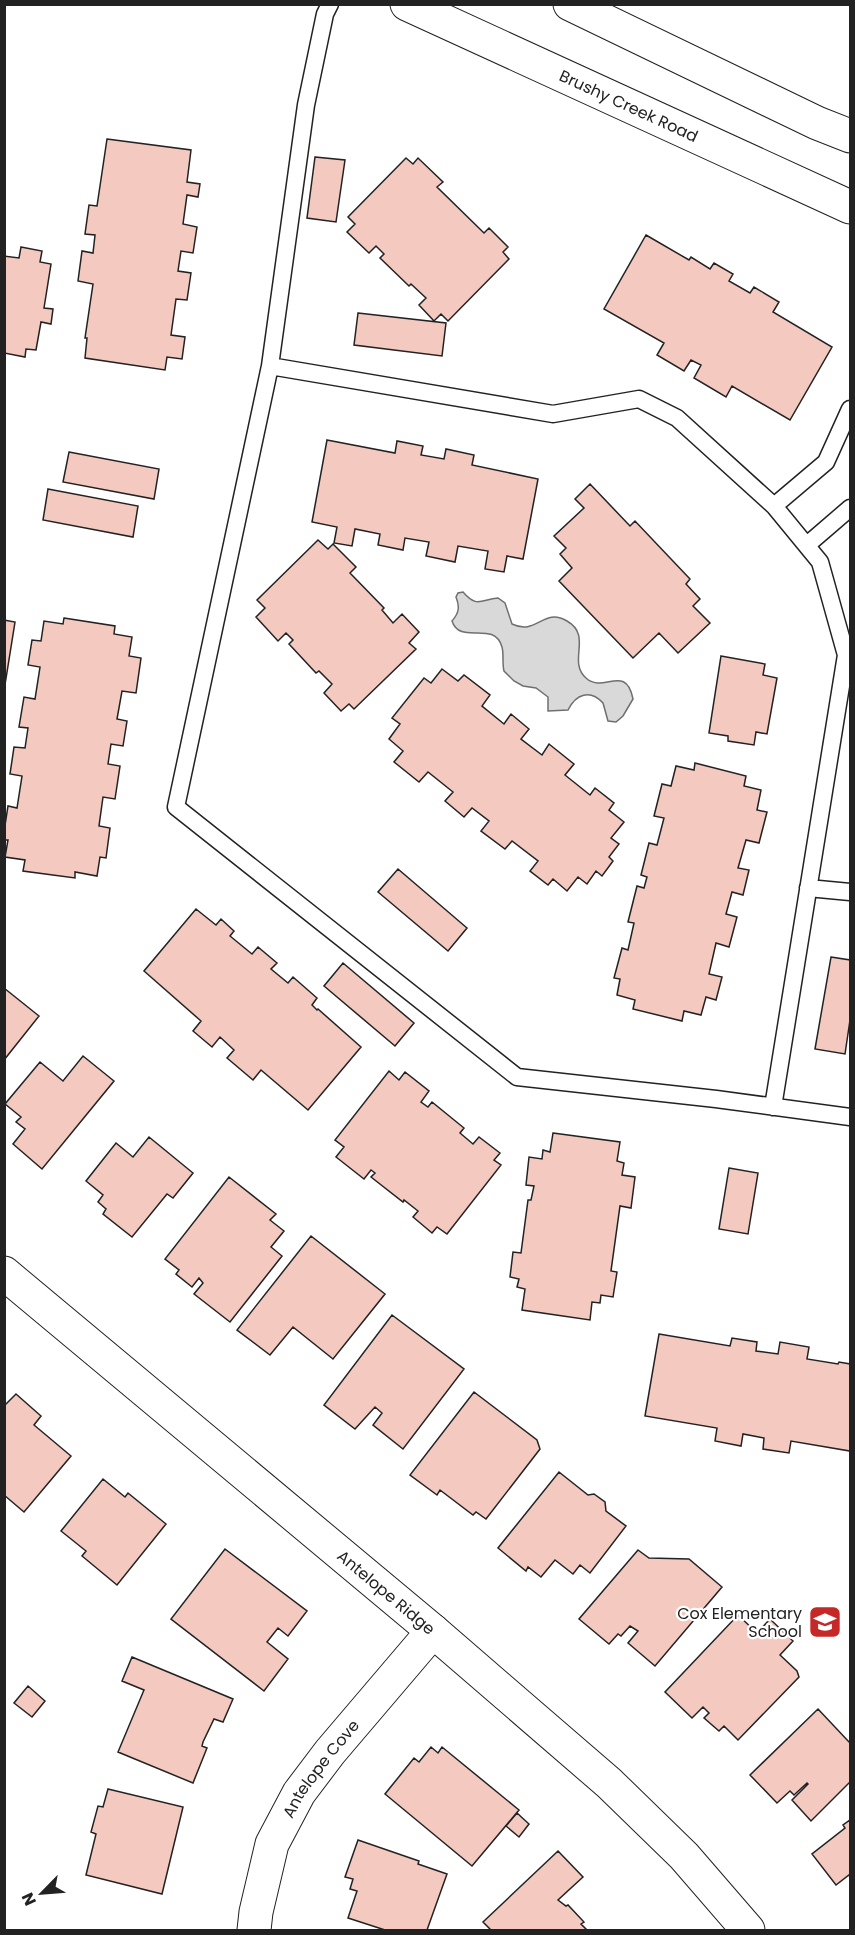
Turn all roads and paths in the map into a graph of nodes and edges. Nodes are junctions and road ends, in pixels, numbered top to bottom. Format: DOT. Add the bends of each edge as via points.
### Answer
graph roads {
  1 [pos="330,4"];
  2 [pos="407,4"];
  3 [pos="570,4"];
  4 [pos="850,136"];
  5 [pos="850,207"];
  6 [pos="270,366"];
  7 [pos="850,409"];
  8 [pos="774,506"];
  9 [pos="850,508"];
  10 [pos="807,545"];
  11 [pos="844,705"];
  12 [pos="808,888"];
  13 [pos="850,892"];
  14 [pos="773,1107"];
  15 [pos="850,1117"];
  16 [pos="4,1273"];
  17 [pos="433,1630"];
  18 [pos="254,1930"];
  19 [pos="748,1930"];
  1 -- 6 [label="lane" via="306,105"];
  2 -- 5 [label="street, Brushy Creek Road"];
  3 -- 4 [label="street"];
  6 -- 8 [label="lane" via="553,414 639,399 677,418"];
  6 -- 14 [label="lane" via="176,807 517,1077"];
  7 -- 8 [label="lane" via="826,462"];
  8 -- 10 [label="lane"];
  9 -- 10 [label="lane"];
  10 -- 11 [label="lane" via="820,562 846,655"];
  11 -- 12 [label="lane"];
  12 -- 13 [label="lane"];
  12 -- 14 [label="lane"];
  14 -- 15 [label="lane"];
  16 -- 17 [label="street, Antelope Ridge"];
  17 -- 18 [label="street, Antelope Cove" via="299,1793 272,1844"];
  17 -- 19 [label="street, Antelope Ridge" via="609,1783 684,1856"];
}
